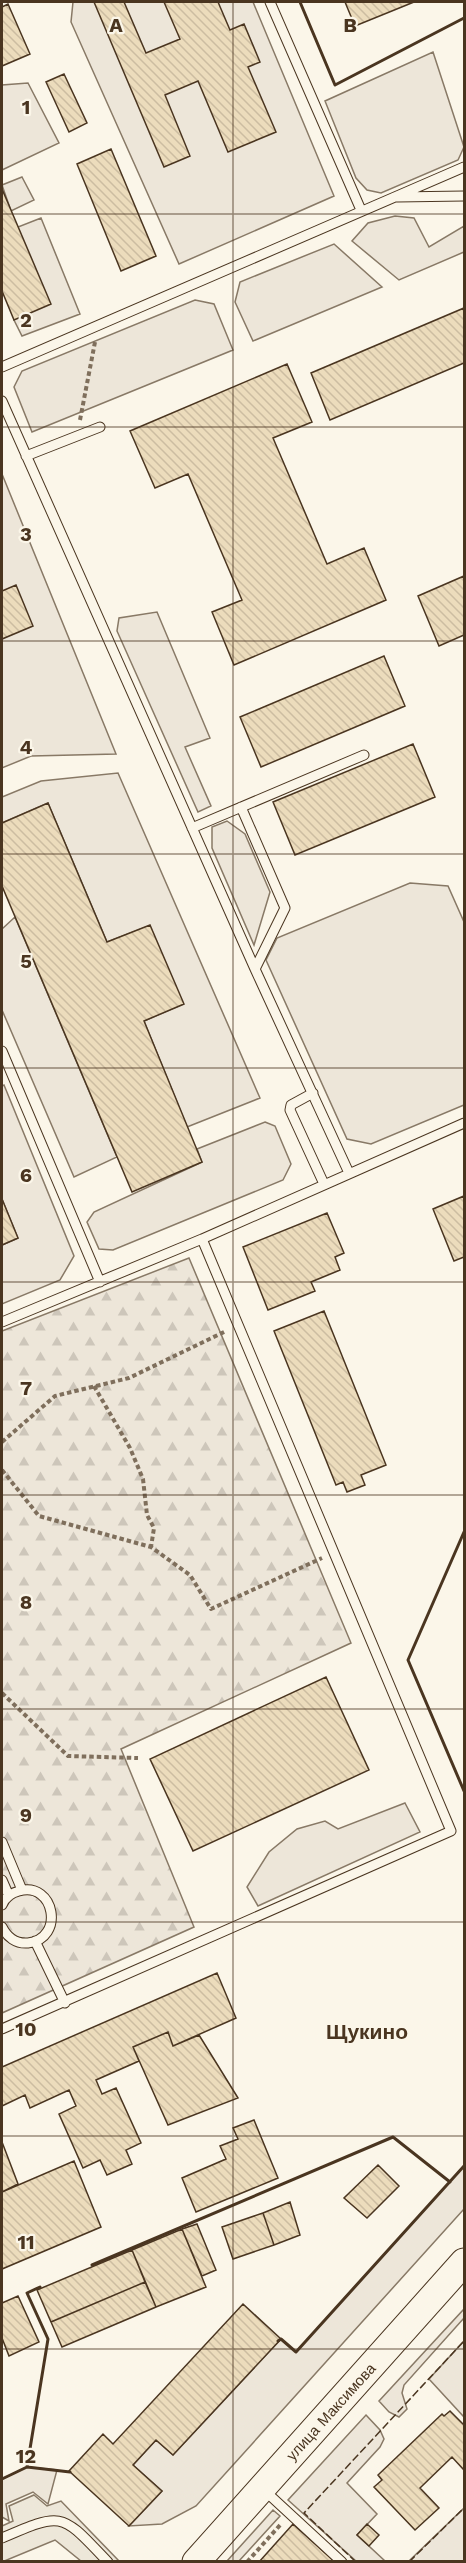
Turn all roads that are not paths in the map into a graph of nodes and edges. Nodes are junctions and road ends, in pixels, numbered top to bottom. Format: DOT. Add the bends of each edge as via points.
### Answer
graph roads {
  1 [pos="270,2"];
  2 [pos="465,167"];
  3 [pos="465,196"];
  4 [pos="392,197"];
  5 [pos="361,210"];
  6 [pos="2,367"];
  7 [pos="2,401"];
  8 [pos="100,426"];
  9 [pos="26,456"];
  10 [pos="364,755"];
  11 [pos="241,807"];
  12 [pos="192,828"];
  13 [pos="255,969"];
  14 [pos="2,1051"];
  15 [pos="313,1093"];
  16 [pos="465,1122"];
  17 [pos="349,1173"];
  18 [pos="324,1184"];
  19 [pos="202,1239"];
  20 [pos="99,1282"];
  21 [pos="2,1322"];
  22 [pos="2,1842"];
  23 [pos="2,1880"];
  24 [pos="22,1890"];
  25 [pos="9,1896"];
  26 [pos="2,1905"];
  27 [pos="2,1928"];
  28 [pos="35,1941"];
  29 [pos="65,2003"];
  30 [pos="2,2030"];
  31 [pos="462,2271"];
  32 [pos="263,2489"];
  33 [pos="2,2538"];
  34 [pos="108,2562"];
  35 [pos="196,2562"];
  36 [pos="342,2562"];
  1 -- 5 [label="lane"];
  2 -- 4 [label="lane"];
  3 -- 4 [label="lane"];
  4 -- 5 [label="lane"];
  5 -- 6 [label="lane"];
  7 -- 9 [label="lane"];
  8 -- 9 [label="lane"];
  9 -- 12 [label="lane"];
  10 -- 11 [label="lane"];
  11 -- 12 [label="lane"];
  11 -- 13 [label="lane" via="285,908"];
  12 -- 13 [label="lane"];
  13 -- 15 [label="lane"];
  14 -- 20 [label="lane"];
  15 -- 17 [label="lane"];
  15 -- 18 [label="lane" via="291,1105 290,1110"];
  16 -- 17 [label="lane"];
  17 -- 18 [label="lane"];
  18 -- 19 [label="lane"];
  19 -- 20 [label="lane"];
  19 -- 29 [label="lane" via="450,1831"];
  20 -- 21 [label="lane"];
  22 -- 24 [label="lane"];
  23 -- 25 [label="lane"];
  24 -- 25 [label="lane"];
  24 -- 28 [label="lane" via="39,1893 50,1905 48,1931"];
  25 -- 26 [label="lane"];
  27 -- 28 [label="lane" via="18,1942"];
  28 -- 29 [label="lane"];
  29 -- 30 [label="lane"];
  31 -- 32 [label="street, улица Максимова"];
  32 -- 35 [label="street, улица Максимова"];
  32 -- 36 [label="lane"];
  33 -- 34 [label="lane" via="41,2521 58,2519 76,2529"];
}
